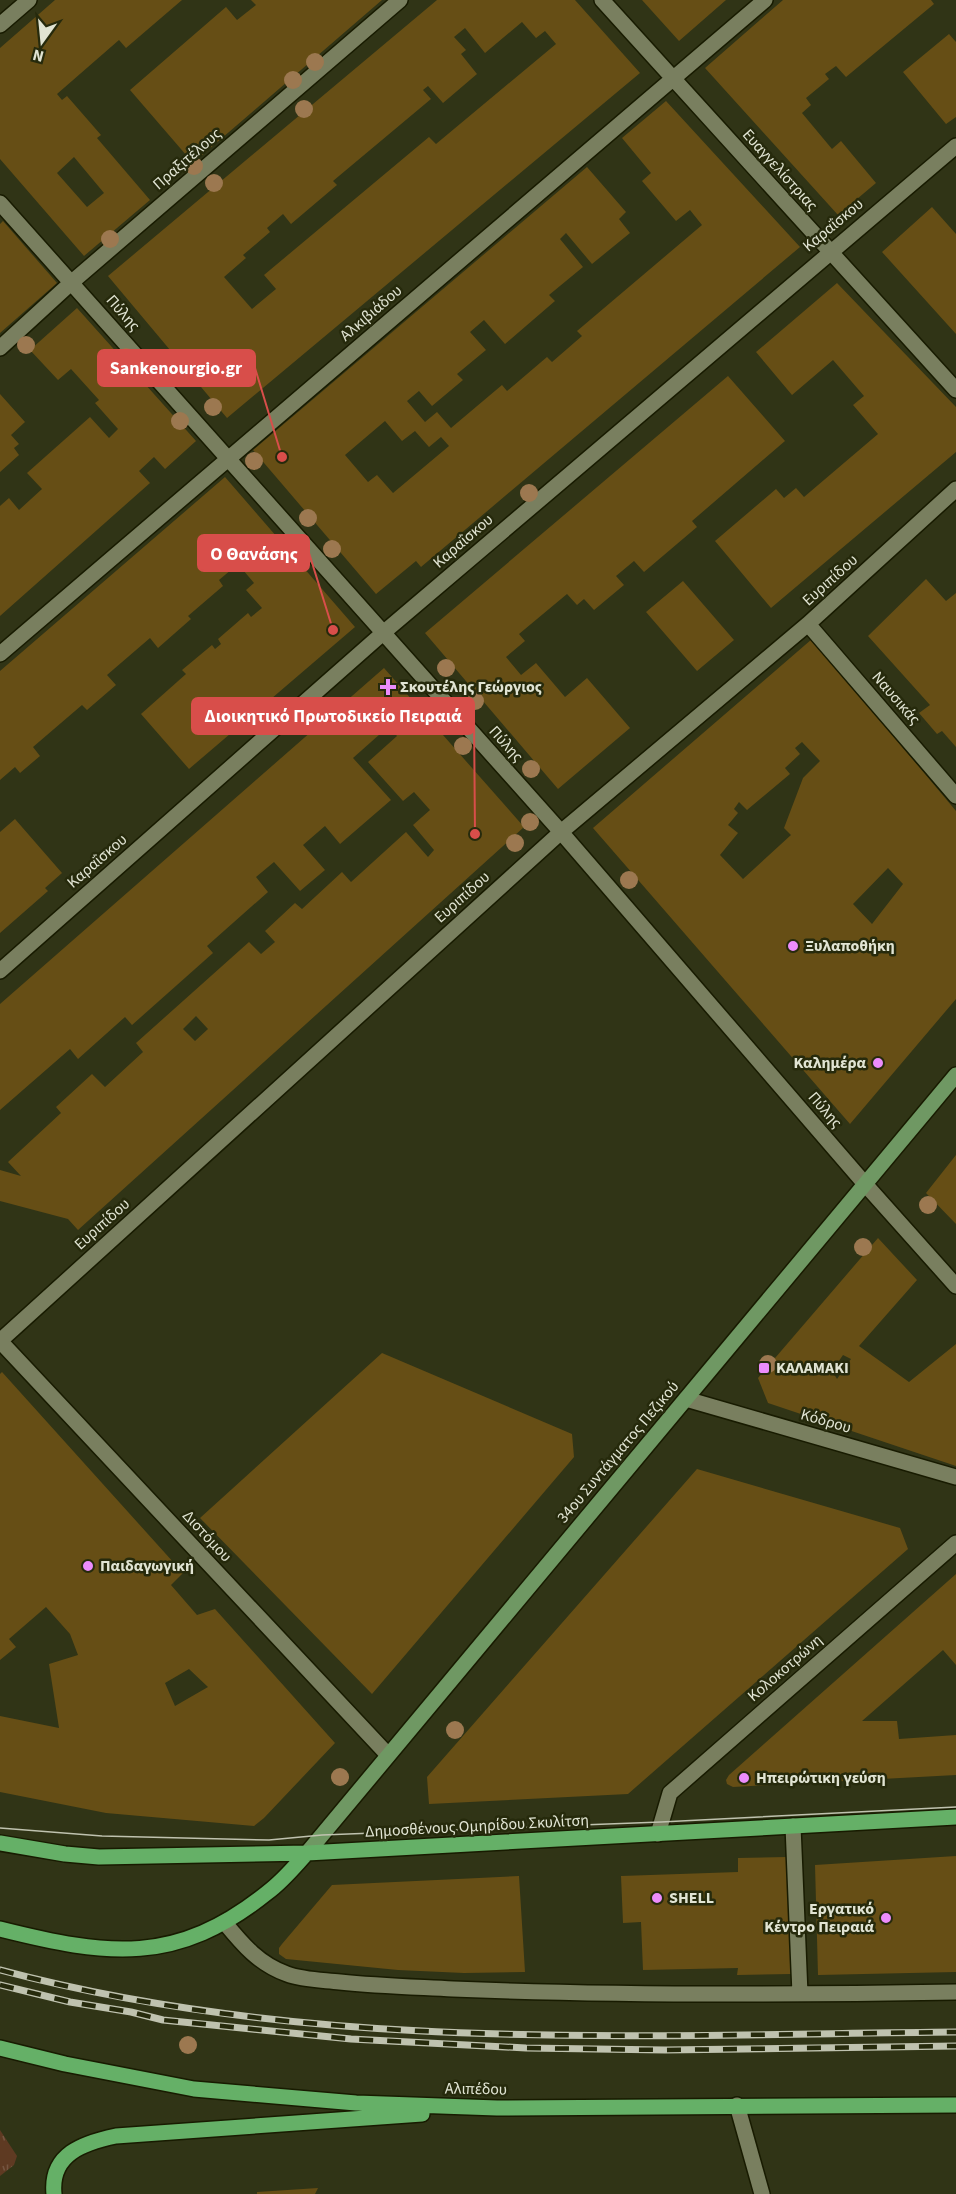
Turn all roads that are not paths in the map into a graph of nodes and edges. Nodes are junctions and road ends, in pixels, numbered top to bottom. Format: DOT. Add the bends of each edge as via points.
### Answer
graph roads {
  1 [pos="29,0"];
  2 [pos="400,0"];
  3 [pos="602,0"];
  4 [pos="765,0"];
  5 [pos="0,25"];
  6 [pos="673,78"];
  7 [pos="956,146"];
  8 [pos="0,203"];
  9 [pos="830,251"];
  10 [pos="72,282"];
  11 [pos="0,348"];
  12 [pos="956,390"];
  13 [pos="228,459"];
  14 [pos="956,489"];
  15 [pos="808,624"];
  16 [pos="383,633"];
  17 [pos="0,654"];
  18 [pos="956,796"];
  19 [pos="561,832"];
  20 [pos="0,971"];
  21 [pos="956,1075"];
  22 [pos="865,1184"];
  23 [pos="956,1286"];
  24 [pos="0,1341"];
  25 [pos="686,1398"];
  26 [pos="956,1477"];
  27 [pos="956,1543"];
  28 [pos="388,1755"];
  29 [pos="956,1817"];
  30 [pos="793,1826"];
  31 [pos="658,1834"];
  32 [pos="0,1843"];
  33 [pos="307,1853"];
  34 [pos="225,1923"];
  35 [pos="0,1929"];
  36 [pos="956,1992"];
  37 [pos="800,1994"];
  38 [pos="0,2048"];
  39 [pos="737,2105"];
  40 [pos="956,2105"];
  41 [pos="497,2108"];
  42 [pos="54,2194"];
  43 [pos="762,2194"];
  1 -- 5 [label="street"];
  2 -- 10 [label="street, Πραξιτέλους"];
  3 -- 6 [label="street, Ευαγγελίστριας"];
  4 -- 6 [label="street, Αλκιβιάδου"];
  6 -- 9 [label="street, Ευαγγελίστριας"];
  6 -- 13 [label="street, Αλκιβιάδου"];
  7 -- 9 [label="street, Καραΐσκου"];
  8 -- 10 [label="street, Πύλης"];
  9 -- 12 [label="street, Ευαγγελίστριας"];
  9 -- 16 [label="street, Καραΐσκου"];
  10 -- 11 [label="street, Πραξιτέλους"];
  10 -- 13 [label="street, Πύλης"];
  13 -- 16 [label="street, Πύλης"];
  13 -- 17 [label="street, Αλκιβιάδου"];
  14 -- 15 [label="street, Ευριπίδου"];
  15 -- 18 [label="street, Ναυσικάς"];
  15 -- 19 [label="street, Ευριπίδου"];
  16 -- 19 [label="street, Πύλης"];
  16 -- 20 [label="street, Καραΐσκου"];
  19 -- 22 [label="street, Πύλης"];
  19 -- 24 [label="street, Ευριπίδου"];
  21 -- 22 [label="main road, 34ου Συντάγματος Πεζικού"];
  22 -- 23 [label="street, Πύλης"];
  22 -- 25 [label="main road, 34ου Συντάγματος Πεζικού"];
  24 -- 28 [label="street, Διστόμου"];
  25 -- 26 [label="street, Κόδρου"];
  25 -- 28 [label="main road, 34ου Συντάγματος Πεζικού"];
  27 -- 31 [label="street, Κολοκοτρώνη" via="670,1793"];
  28 -- 33 [label="main road, 34ου Συντάγματος Πεζικού"];
  29 -- 30 [label="main road, Δημοσθένους Ομηρίδου Σκυλίτση"];
  30 -- 31 [label="main road, Δημοσθένους Ομηρίδου Σκυλίτση"];
  30 -- 37 [label="street"];
  31 -- 33 [label="main road, Δημοσθένους Ομηρίδου Σκυλίτση"];
  32 -- 33 [label="main road, Δημοσθένους Ομηρίδου Σκυλίτση" via="99,1857"];
  33 -- 34 [label="main road" via="270,1891"];
  34 -- 35 [label="main road" via="202,1935 138,1950 82,1947"];
  34 -- 37 [label="street" via="253,1956 268,1966 314,1980 532,1992"];
  36 -- 37 [label="street"];
  38 -- 41 [label="main road, Αλιπέδου" via="194,2089 356,2103"];
  39 -- 40 [label="main road, Αλιπέδου"];
  39 -- 41 [label="main road, Αλιπέδου"];
  39 -- 43 [label="street"];
  41 -- 42 [label="main road" via="116,2136 84,2145 63,2159 57,2170"];
}
